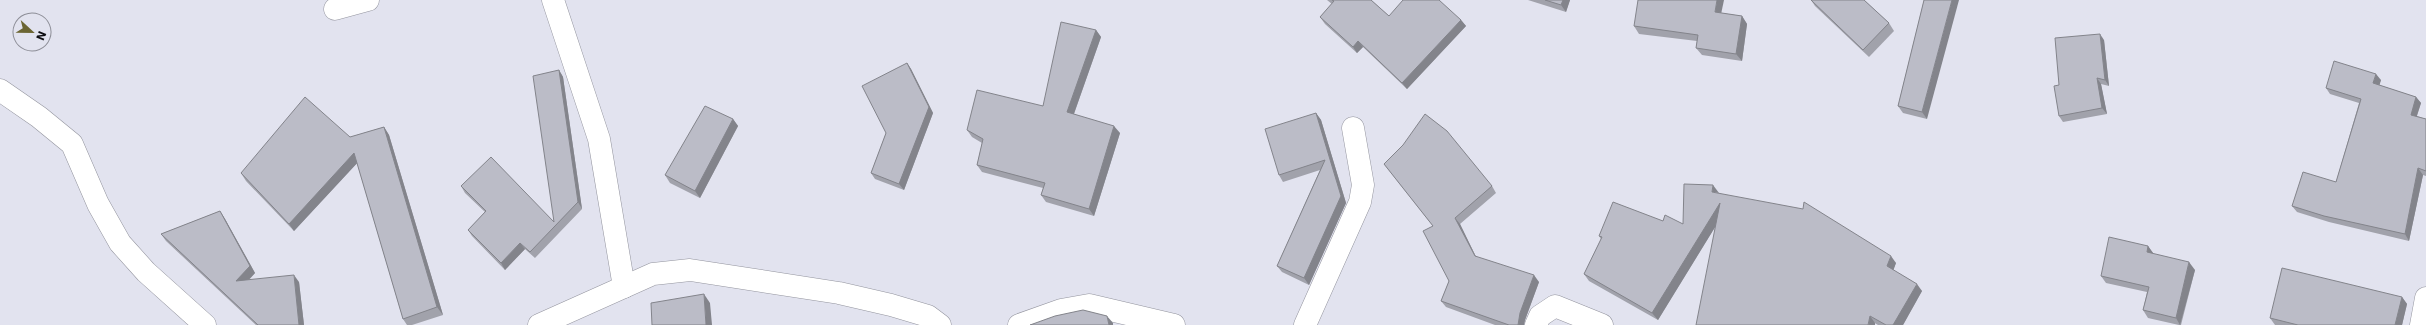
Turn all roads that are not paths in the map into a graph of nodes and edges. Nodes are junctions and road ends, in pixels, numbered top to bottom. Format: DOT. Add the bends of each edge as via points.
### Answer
graph roads {
  1 [pos="368,0"];
  2 [pos="552,0"];
  3 [pos="335,9"];
  4 [pos="0,90"];
  5 [pos="1353,128"];
  6 [pos="624,287"];
  7 [pos="2426,298"];
  8 [pos="205,325"];
  9 [pos="539,325"];
  10 [pos="940,325"];
  11 [pos="1019,325"];
  12 [pos="1174,325"];
  13 [pos="1305,325"];
  14 [pos="1536,325"];
  15 [pos="1602,325"];
  16 [pos="2422,325"];
  1 -- 3 [label="street"];
  2 -- 6 [label="street" via="599,139"];
  4 -- 8 [label="street" via="72,144 98,204 120,243 146,272"];
  5 -- 13 [label="street" via="1363,185 1360,202"];
  6 -- 9 [label="street"];
  6 -- 10 [label="street" via="653,274 690,270 832,292 884,303 928,316"];
  7 -- 16 [label="street"];
  11 -- 12 [label="street" via="1060,310 1089,305"];
  14 -- 15 [label="street" via="1540,316 1555,306"];
}
